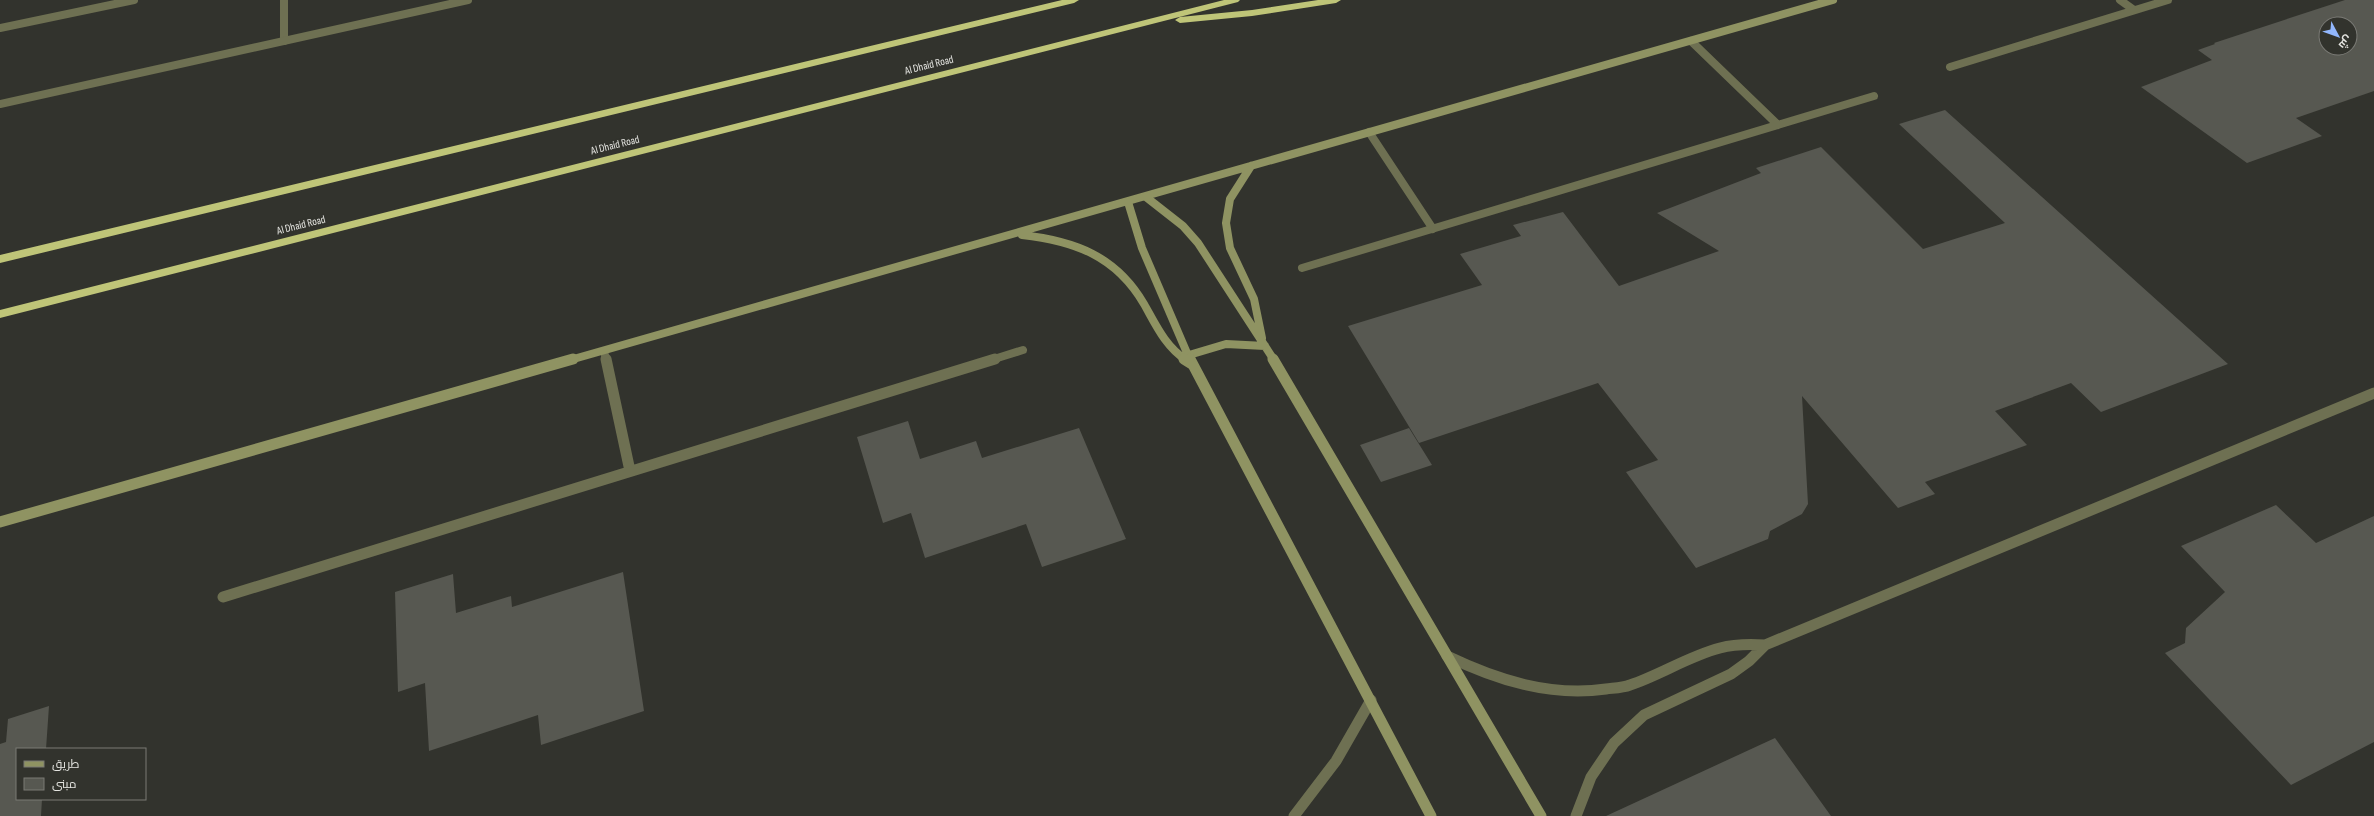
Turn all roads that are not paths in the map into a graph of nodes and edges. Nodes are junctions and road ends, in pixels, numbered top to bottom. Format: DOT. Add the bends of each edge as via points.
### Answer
graph roads {
  1 [pos="134,0"];
  2 [pos="284,0"];
  3 [pos="468,0"];
  4 [pos="1074,0"];
  5 [pos="1235,0"];
  6 [pos="1336,0"];
  7 [pos="1833,0"];
  8 [pos="2120,0"];
  9 [pos="2168,0"];
  10 [pos="2134,10"];
  11 [pos="1149,22"];
  12 [pos="0,28"];
  13 [pos="284,41"];
  14 [pos="1691,41"];
  15 [pos="1950,67"];
  16 [pos="1874,96"];
  17 [pos="0,104"];
  18 [pos="1778,126"];
  19 [pos="1369,132"];
  20 [pos="1252,166"];
  21 [pos="1146,197"];
  22 [pos="1128,202"];
  23 [pos="1433,229"];
  24 [pos="1014,234"];
  25 [pos="0,259"];
  26 [pos="1302,268"];
  27 [pos="0,314"];
  28 [pos="1263,343"];
  29 [pos="1023,350"];
  30 [pos="604,351"];
  31 [pos="1191,360"];
  32 [pos="2374,393"];
  33 [pos="630,471"];
  34 [pos="0,522"];
  35 [pos="223,597"];
  36 [pos="1765,645"];
  37 [pos="1447,656"];
  38 [pos="1371,700"];
  39 [pos="1294,816"];
  40 [pos="1431,816"];
  41 [pos="1541,816"];
  42 [pos="1576,816"];
  1 -- 12 [label="street"];
  2 -- 13 [label="street"];
  3 -- 13 [label="street"];
  4 -- 25 [label="highway"];
  5 -- 11 [label="highway, Al Dhaid Road"];
  6 -- 11 [label="highway" via="1252,13"];
  7 -- 14 [label="street"];
  8 -- 10 [label="street"];
  9 -- 10 [label="street"];
  10 -- 15 [label="street"];
  11 -- 27 [label="highway, Al Dhaid Road"];
  13 -- 17 [label="street"];
  14 -- 18 [label="street"];
  14 -- 19 [label="street"];
  16 -- 18 [label="street"];
  18 -- 23 [label="street"];
  19 -- 20 [label="street"];
  19 -- 23 [label="street"];
  20 -- 21 [label="street"];
  20 -- 28 [label="street" via="1239,180 1230,196 1225,231 1229,246 1252,293"];
  21 -- 22 [label="street"];
  21 -- 28 [label="street" via="1183,226 1198,243"];
  22 -- 24 [label="street"];
  22 -- 31 [label="street" via="1142,248"];
  23 -- 26 [label="street"];
  24 -- 30 [label="street"];
  24 -- 31 [label="street" via="1061,241 1101,258 1118,269 1131,284 1167,346 1178,356"];
  28 -- 31 [label="street" via="1225,343 1206,347"];
  28 -- 37 [label="street"];
  29 -- 33 [label="street"];
  30 -- 33 [label="street"];
  30 -- 34 [label="street"];
  31 -- 38 [label="street"];
  32 -- 36 [label="street"];
  33 -- 35 [label="street"];
  36 -- 37 [label="street" via="1741,644 1719,648 1628,686 1592,691 1555,690 1518,684 1481,672"];
  36 -- 42 [label="street" via="1731,674 1644,715 1614,743 1591,777"];
  37 -- 41 [label="street"];
  38 -- 39 [label="street" via="1349,743 1320,785"];
  38 -- 40 [label="street"];
}
